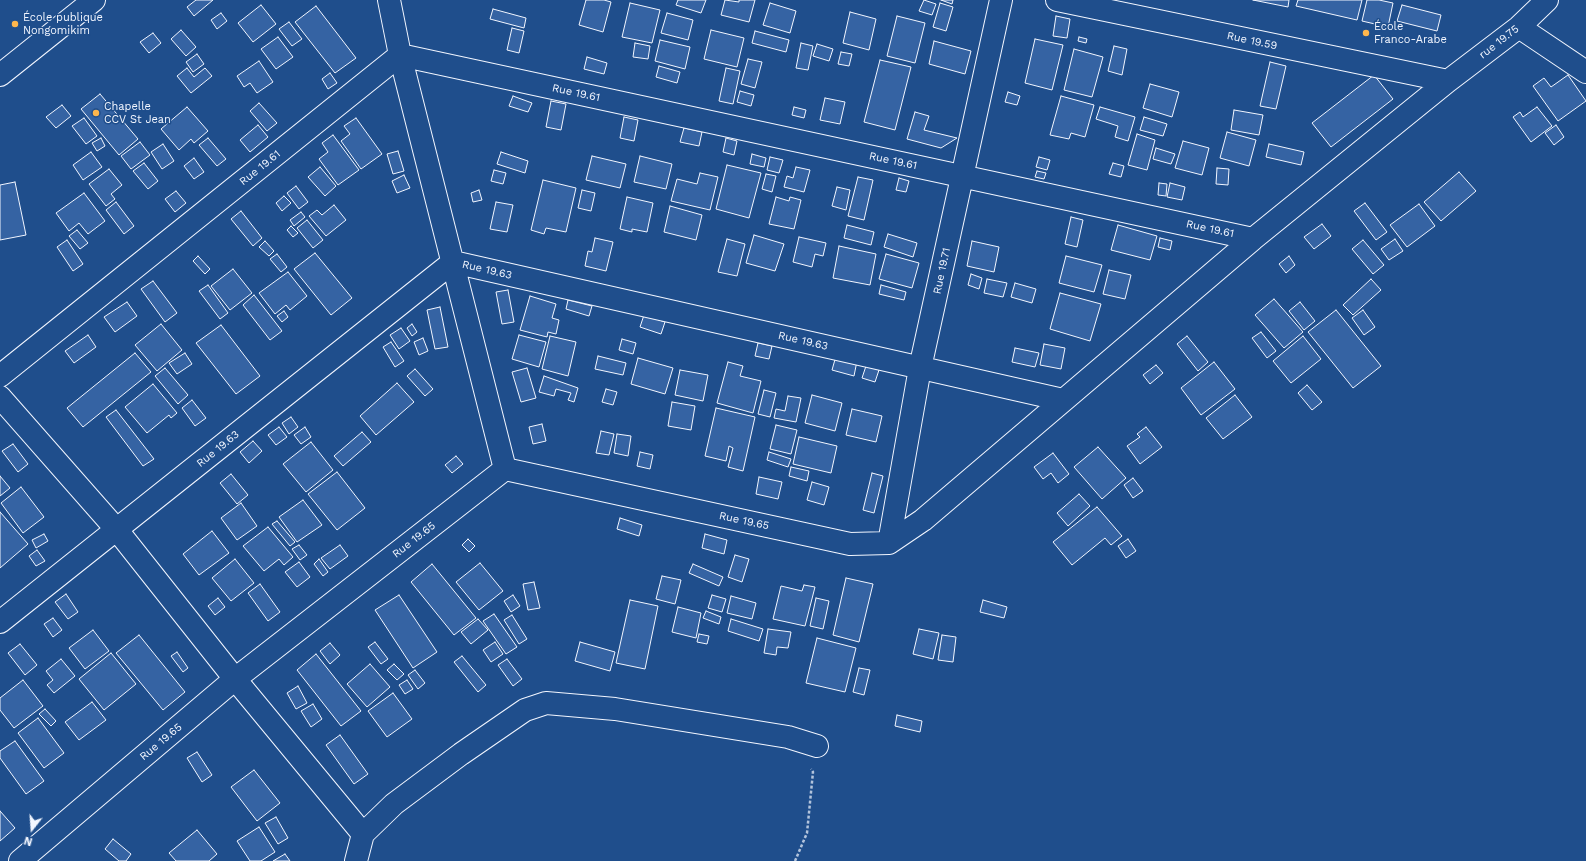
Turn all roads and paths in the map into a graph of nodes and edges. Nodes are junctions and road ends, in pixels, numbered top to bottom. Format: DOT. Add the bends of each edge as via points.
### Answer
graph roads {
  1 [pos="94,0"];
  2 [pos="389,0"];
  3 [pos="1001,0"];
  4 [pos="1057,0"];
  5 [pos="1547,0"];
  6 [pos="1519,27"];
  7 [pos="400,56"];
  8 [pos="1586,72"];
  9 [pos="0,75"];
  10 [pos="1448,82"];
  11 [pos="963,176"];
  12 [pos="1253,239"];
  13 [pos="452,262"];
  14 [pos="920,368"];
  15 [pos="0,376"];
  16 [pos="0,397"];
  17 [pos="1063,400"];
  18 [pos="505,469"];
  19 [pos="117,530"];
  20 [pos="889,543"];
  21 [pos="0,622"];
  22 [pos="235,680"];
  23 [pos="817,746"];
  24 [pos="809,766"];
  25 [pos="363,834"];
  26 [pos="20,861"];
  27 [pos="356,861"];
  28 [pos="795,861"];
  1 -- 9 [label="street"];
  2 -- 7 [label="street"];
  3 -- 11 [label="street, Rue 19.71"];
  4 -- 10 [label="street, Rue 19.59"];
  5 -- 6 [label="street, rue 19.75"];
  6 -- 8 [label="street"];
  6 -- 10 [label="street, rue 19.75"];
  7 -- 11 [label="street, Rue 19.61"];
  7 -- 13 [label="street"];
  7 -- 15 [label="street, Rue 19.61"];
  10 -- 12 [label="street, rue 19.75"];
  11 -- 12 [label="street, Rue 19.61"];
  11 -- 14 [label="street, Rue 19.71"];
  12 -- 17 [label="street, rue 19.75"];
  13 -- 14 [label="street, Rue 19.63"];
  13 -- 18 [label="street"];
  13 -- 19 [label="street, Rue 19.63"];
  14 -- 17 [label="street, Rue 19.63"];
  14 -- 20 [label="street, Rue 19.71"];
  16 -- 19 [label="street"];
  17 -- 20 [label="street, rue 19.75" via="923,520"];
  18 -- 20 [label="street, Rue 19.65" via="850,544"];
  18 -- 22 [label="street, Rue 19.65"];
  19 -- 21 [label="street, Rue 19.63"];
  19 -- 22 [label="street"];
  22 -- 25 [label="street"];
  22 -- 26 [label="street, Rue 19.65"];
  23 -- 25 [label="street" via="788,737 615,709 546,703 525,710 461,754 394,804"];
  24 -- 28 [label="path" via="813,772 807,833"];
  25 -- 27 [label="street"];
}
